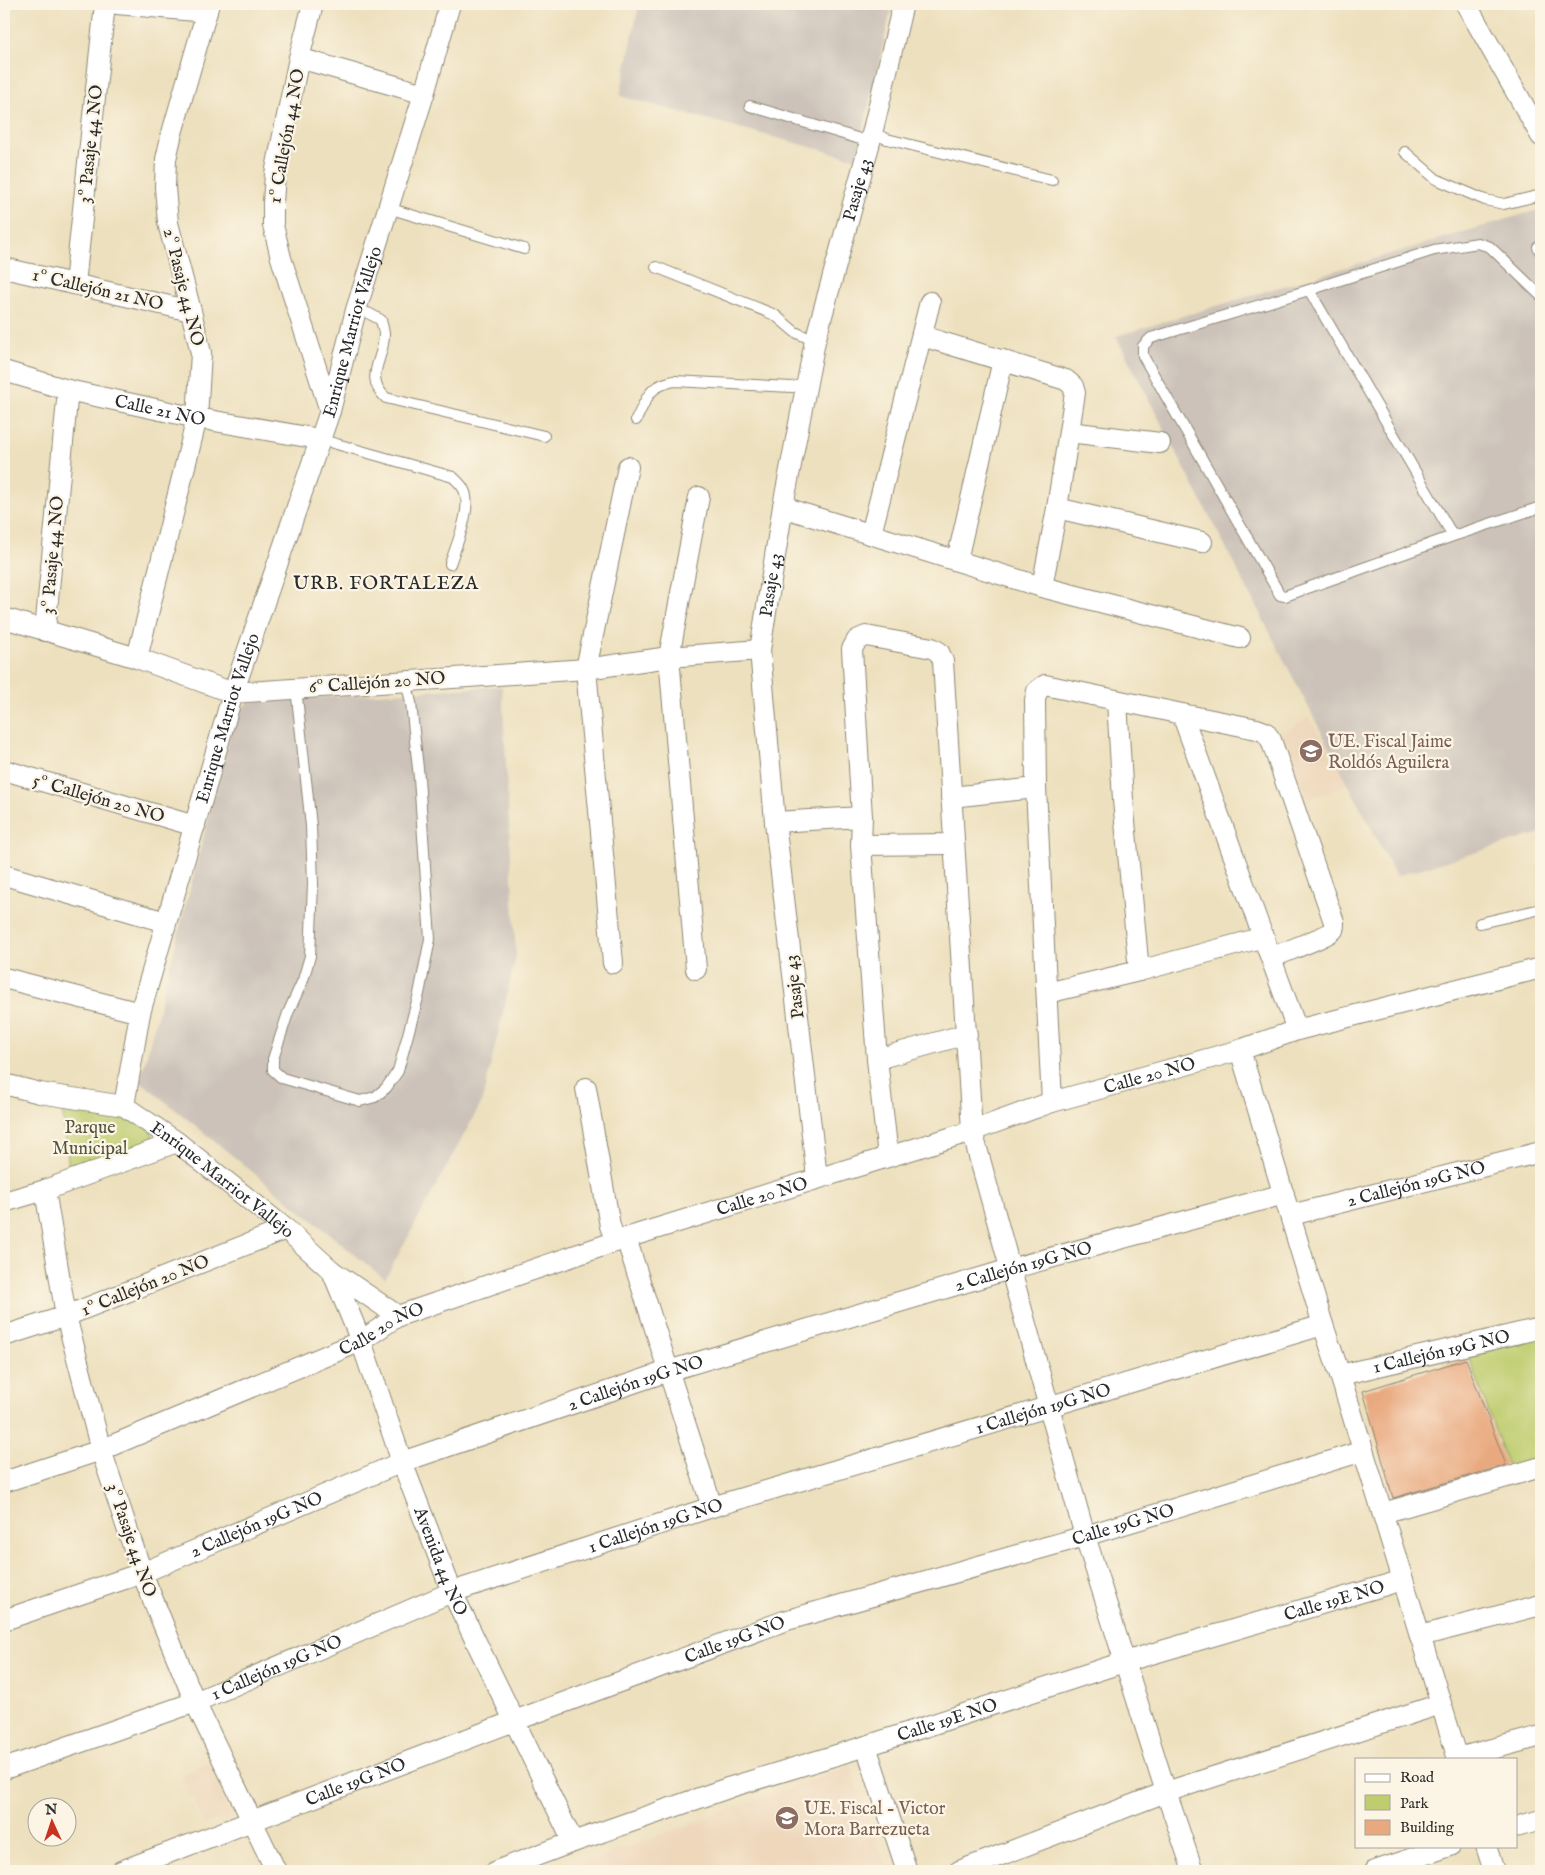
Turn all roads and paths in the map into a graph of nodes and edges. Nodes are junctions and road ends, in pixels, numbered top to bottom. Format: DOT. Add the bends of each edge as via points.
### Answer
graph roads {
  1 [pos="105,4"];
  2 [pos="117,4"];
  3 [pos="313,4"];
  4 [pos="450,4"];
  5 [pos="903,4"];
  6 [pos="1466,4"];
  7 [pos="208,8"];
  8 [pos="299,58"];
  9 [pos="424,94"];
  10 [pos="750,106"];
  11 [pos="1539,126"];
  12 [pos="871,138"];
  13 [pos="1406,152"];
  14 [pos="1052,180"];
  15 [pos="1541,195"];
  16 [pos="388,208"];
  17 [pos="524,249"];
  18 [pos="656,267"];
  19 [pos="4,268"];
  20 [pos="75,284"];
  21 [pos="1309,290"];
  22 [pos="1541,296"];
  23 [pos="930,302"];
  24 [pos="356,310"];
  25 [pos="191,311"];
  26 [pos="922,336"];
  27 [pos="815,340"];
  28 [pos="1004,360"];
  29 [pos="4,371"];
  30 [pos="806,384"];
  31 [pos="68,390"];
  32 [pos="330,411"];
  33 [pos="197,418"];
  34 [pos="636,420"];
  35 [pos="1070,432"];
  36 [pos="544,436"];
  37 [pos="319,439"];
  38 [pos="1160,443"];
  39 [pos="628,467"];
  40 [pos="700,497"];
  41 [pos="784,506"];
  42 [pos="1541,507"];
  43 [pos="1057,508"];
  44 [pos="871,534"];
  45 [pos="1453,536"];
  46 [pos="1202,542"];
  47 [pos="957,560"];
  48 [pos="450,564"];
  49 [pos="1042,586"];
  50 [pos="4,618"];
  51 [pos="45,631"];
  52 [pos="1240,638"];
  53 [pos="760,650"];
  54 [pos="668,657"];
  55 [pos="137,658"];
  56 [pos="586,669"];
  57 [pos="406,680"];
  58 [pos="296,688"];
  59 [pos="233,693"];
  60 [pos="1117,701"];
  61 [pos="1182,714"];
  62 [pos="4,770"];
  63 [pos="1036,788"];
  64 [pos="951,797"];
  65 [pos="862,817"];
  66 [pos="774,822"];
  67 [pos="195,826"];
  68 [pos="954,844"];
  69 [pos="861,845"];
  70 [pos="4,875"];
  71 [pos="1541,909"];
  72 [pos="166,922"];
  73 [pos="1480,923"];
  74 [pos="1264,937"];
  75 [pos="1271,958"];
  76 [pos="613,962"];
  77 [pos="1541,968"];
  78 [pos="696,969"];
  79 [pos="1139,971"];
  80 [pos="4,978"];
  81 [pos="1047,993"];
  82 [pos="140,1013"];
  83 [pos="1297,1030"];
  84 [pos="967,1034"];
  85 [pos="1240,1050"];
  86 [pos="877,1059"];
  87 [pos="4,1084"];
  88 [pos="586,1088"];
  89 [pos="1052,1102"];
  90 [pos="124,1106"];
  91 [pos="972,1131"];
  92 [pos="177,1142"];
  93 [pos="1541,1152"];
  94 [pos="888,1156"];
  95 [pos="817,1177"];
  96 [pos="45,1190"];
  97 [pos="1284,1194"];
  98 [pos="4,1202"];
  99 [pos="1291,1215"];
  100 [pos="286,1229"];
  101 [pos="621,1240"];
  102 [pos="1010,1269"];
  103 [pos="332,1271"];
  104 [pos="66,1316"];
  105 [pos="398,1316"];
  106 [pos="1323,1325"];
  107 [pos="1541,1328"];
  108 [pos="4,1336"];
  109 [pos="361,1341"];
  110 [pos="668,1372"];
  111 [pos="1340,1375"];
  112 [pos="1048,1407"];
  113 [pos="101,1450"];
  114 [pos="1364,1451"];
  115 [pos="402,1462"];
  116 [pos="1541,1467"];
  117 [pos="4,1482"];
  118 [pos="712,1507"];
  119 [pos="1383,1513"];
  120 [pos="1085,1536"];
  121 [pos="142,1572"];
  122 [pos="1403,1580"];
  123 [pos="452,1592"];
  124 [pos="1541,1605"];
  125 [pos="4,1620"];
  126 [pos="1420,1636"];
  127 [pos="1124,1662"];
  128 [pos="195,1702"];
  129 [pos="1442,1704"];
  130 [pos="514,1721"];
  131 [pos="1541,1736"];
  132 [pos="866,1746"];
  133 [pos="1458,1758"];
  134 [pos="1462,1758"];
  135 [pos="4,1769"];
  136 [pos="1166,1792"];
  137 [pos="1541,1820"];
  138 [pos="251,1822"];
  139 [pos="1518,1826"];
  140 [pos="573,1842"];
  141 [pos="1444,1848"];
  142 [pos="1487,1848"];
  143 [pos="121,1871"];
  144 [pos="276,1871"];
  145 [pos="496,1871"];
  146 [pos="907,1871"];
  147 [pos="959,1871"];
  148 [pos="1193,1871"];
  149 [pos="1375,1871"];
  150 [pos="1494,1871"];
  1 -- 20 [label="street, 3º Pasaje 44 NO"];
  2 -- 7 [label="street"];
  3 -- 8 [label="street, 1º Callejón 44 NO"];
  4 -- 9 [label="street, Enrique Marriot Vallejo"];
  5 -- 12 [label="street, Pasaje 43"];
  6 -- 11 [label="street"];
  7 -- 25 [label="street, 2º Pasaje 44 NO" via="166,159 168,223"];
  8 -- 9 [label="street"];
  8 -- 32 [label="street, 1º Callejón 44 NO" via="275,174 273,225"];
  9 -- 16 [label="street, Enrique Marriot Vallejo"];
  10 -- 12 [label="lane"];
  12 -- 14 [label="lane"];
  12 -- 27 [label="street, Pasaje 43"];
  13 -- 15 [label="lane" via="1436,179 1485,200 1504,204"];
  16 -- 17 [label="lane"];
  16 -- 24 [label="street, Enrique Marriot Vallejo"];
  18 -- 27 [label="lane" via="775,315 795,332"];
  19 -- 20 [label="street, 1º Callejón 21 NO"];
  20 -- 25 [label="street, 1º Callejón 21 NO"];
  21 -- 22 [label="lane" via="1434,250 1478,243 1490,247"];
  21 -- 45 [label="lane"];
  21 -- 45 [label="lane" via="1150,338 1143,346 1143,356 1275,588 1285,596"];
  23 -- 26 [label="street"];
  24 -- 32 [label="street, Enrique Marriot Vallejo"];
  24 -- 36 [label="lane" via="368,312 381,320 384,336 374,378 386,398"];
  25 -- 33 [label="street, 2º Pasaje 44 NO" via="201,354"];
  26 -- 28 [label="street"];
  26 -- 44 [label="street"];
  27 -- 30 [label="street, Pasaje 43"];
  28 -- 35 [label="street" via="1066,380 1072,386 1075,393"];
  28 -- 47 [label="street"];
  29 -- 31 [label="street, Calle 21 NO"];
  30 -- 34 [label="lane" via="674,381 660,384 650,393"];
  30 -- 41 [label="street, Pasaje 43"];
  31 -- 33 [label="street, Calle 21 NO"];
  31 -- 51 [label="street, 3º Pasaje 44 NO"];
  32 -- 37 [label="street, Enrique Marriot Vallejo"];
  33 -- 37 [label="street, Calle 21 NO"];
  33 -- 55 [label="street, 2º Pasaje 44 NO"];
  35 -- 38 [label="street"];
  35 -- 43 [label="street"];
  37 -- 48 [label="lane" via="453,477 464,490 468,503"];
  37 -- 59 [label="street, Enrique Marriot Vallejo"];
  39 -- 56 [label="street"];
  40 -- 54 [label="street"];
  41 -- 44 [label="street"];
  41 -- 53 [label="street, Pasaje 43"];
  42 -- 45 [label="lane"];
  43 -- 46 [label="street"];
  43 -- 49 [label="street"];
  44 -- 47 [label="street"];
  47 -- 49 [label="street"];
  49 -- 52 [label="street"];
  50 -- 51 [label="street, 6º Callejón 20 NO"];
  51 -- 55 [label="street, 6º Callejón 20 NO"];
  53 -- 54 [label="street, 6º Callejón 20 NO"];
  53 -- 66 [label="street, Pasaje 43"];
  54 -- 56 [label="street, 6º Callejón 20 NO"];
  54 -- 78 [label="street"];
  55 -- 59 [label="street, 6º Callejón 20 NO"];
  56 -- 57 [label="street, 6º Callejón 20 NO"];
  56 -- 76 [label="street"];
  57 -- 58 [label="street, 6º Callejón 20 NO"];
  57 -- 58 [label="lane" via="419,778 430,939 398,1071 375,1097 360,1101 282,1078 273,1070 272,1059 310,956 311,826"];
  58 -- 59 [label="street, 6º Callejón 20 NO"];
  59 -- 67 [label="street, Enrique Marriot Vallejo"];
  60 -- 61 [label="street"];
  60 -- 63 [label="street" via="1044,685 1037,691 1034,700"];
  60 -- 79 [label="street"];
  61 -- 74 [label="street"];
  61 -- 75 [label="street" via="1265,732 1271,740 1334,922 1333,930 1327,935"];
  62 -- 67 [label="street, 5º Callejón 20 NO"];
  63 -- 64 [label="street"];
  63 -- 81 [label="street"];
  64 -- 65 [label="street" via="943,661 939,652 866,636 857,640 852,649"];
  64 -- 68 [label="street"];
  65 -- 66 [label="street"];
  65 -- 69 [label="street"];
  66 -- 95 [label="street, Pasaje 43"];
  67 -- 72 [label="street, Enrique Marriot Vallejo"];
  68 -- 69 [label="street"];
  68 -- 84 [label="street"];
  69 -- 86 [label="street"];
  70 -- 72 [label="street"];
  71 -- 73 [label="lane"];
  72 -- 82 [label="street, Enrique Marriot Vallejo"];
  74 -- 75 [label="street"];
  74 -- 79 [label="street"];
  75 -- 83 [label="street"];
  77 -- 83 [label="street, Calle 20 NO"];
  79 -- 81 [label="street"];
  80 -- 82 [label="street"];
  81 -- 89 [label="street"];
  82 -- 90 [label="street, Enrique Marriot Vallejo"];
  83 -- 85 [label="street, Calle 20 NO"];
  84 -- 86 [label="street"];
  84 -- 91 [label="street"];
  85 -- 89 [label="street, Calle 20 NO"];
  85 -- 97 [label="street"];
  86 -- 94 [label="street"];
  87 -- 90 [label="street"];
  88 -- 101 [label="street" via="610,1226"];
  89 -- 91 [label="street, Calle 20 NO"];
  90 -- 92 [label="street, Enrique Marriot Vallejo"];
  91 -- 94 [label="street, Calle 20 NO"];
  91 -- 102 [label="street"];
  92 -- 96 [label="street"];
  92 -- 100 [label="street, Enrique Marriot Vallejo"];
  93 -- 99 [label="street, 2 Callejón 19G NO"];
  94 -- 95 [label="street, Calle 20 NO"];
  95 -- 101 [label="street, Calle 20 NO"];
  96 -- 98 [label="street"];
  96 -- 104 [label="street, 3º Pasaje 44 NO"];
  97 -- 99 [label="street"];
  97 -- 102 [label="street, 2 Callejón 19G NO"];
  99 -- 106 [label="street"];
  100 -- 103 [label="street, Enrique Marriot Vallejo"];
  100 -- 104 [label="street, 1º Callejón 20 NO"];
  101 -- 105 [label="street, Calle 20 NO"];
  101 -- 110 [label="street"];
  102 -- 110 [label="street, 2 Callejón 19G NO"];
  102 -- 112 [label="street"];
  103 -- 105 [label="street, Enrique Marriot Vallejo"];
  103 -- 109 [label="street, Avenida 44 NO"];
  104 -- 108 [label="street, 1º Callejón 20 NO"];
  104 -- 113 [label="street, 3º Pasaje 44 NO"];
  105 -- 109 [label="street, Calle 20 NO"];
  106 -- 111 [label="street"];
  106 -- 112 [label="street, 1 Callejón 19G NO"];
  107 -- 111 [label="street, 1 Callejón 19G NO"];
  109 -- 113 [label="street, Calle 20 NO"];
  109 -- 115 [label="street, Avenida 44 NO"];
  110 -- 115 [label="street, 2 Callejón 19G NO"];
  110 -- 118 [label="street"];
  111 -- 114 [label="street"];
  112 -- 118 [label="street, 1 Callejón 19G NO"];
  112 -- 120 [label="street"];
  113 -- 117 [label="street, Calle 20 NO"];
  113 -- 121 [label="street, 3º Pasaje 44 NO"];
  114 -- 119 [label="street"];
  114 -- 120 [label="street, Calle 19G NO"];
  115 -- 121 [label="street, 2 Callejón 19G NO"];
  115 -- 123 [label="street, Avenida 44 NO"];
  116 -- 119 [label="street"];
  118 -- 123 [label="street, 1 Callejón 19G NO"];
  119 -- 122 [label="street"];
  120 -- 127 [label="street"];
  120 -- 130 [label="street, Calle 19G NO" via="784,1620"];
  121 -- 125 [label="street, 2 Callejón 19G NO"];
  121 -- 128 [label="street, 3º Pasaje 44 NO"];
  122 -- 126 [label="street"];
  122 -- 127 [label="street, Calle 19E NO"];
  123 -- 128 [label="street, 1 Callejón 19G NO"];
  123 -- 130 [label="street, Avenida 44 NO"];
  124 -- 126 [label="street"];
  126 -- 129 [label="street"];
  127 -- 132 [label="street, Calle 19E NO"];
  127 -- 136 [label="street"];
  128 -- 135 [label="street, 1 Callejón 19G NO"];
  128 -- 138 [label="street, 3º Pasaje 44 NO"];
  129 -- 133 [label="street"];
  129 -- 136 [label="street"];
  130 -- 138 [label="street, Calle 19G NO"];
  130 -- 140 [label="street, Avenida 44 NO"];
  131 -- 134 [label="street"];
  132 -- 140 [label="street, Calle 19E NO"];
  132 -- 146 [label="street"];
  136 -- 147 [label="street"];
  136 -- 148 [label="street"];
  137 -- 139 [label="street"];
  138 -- 143 [label="street, Calle 19G NO"];
  138 -- 144 [label="street, 3º Pasaje 44 NO"];
  140 -- 145 [label="street, Calle 19E NO"];
  141 -- 149 [label="street"];
  142 -- 150 [label="street"];
}
